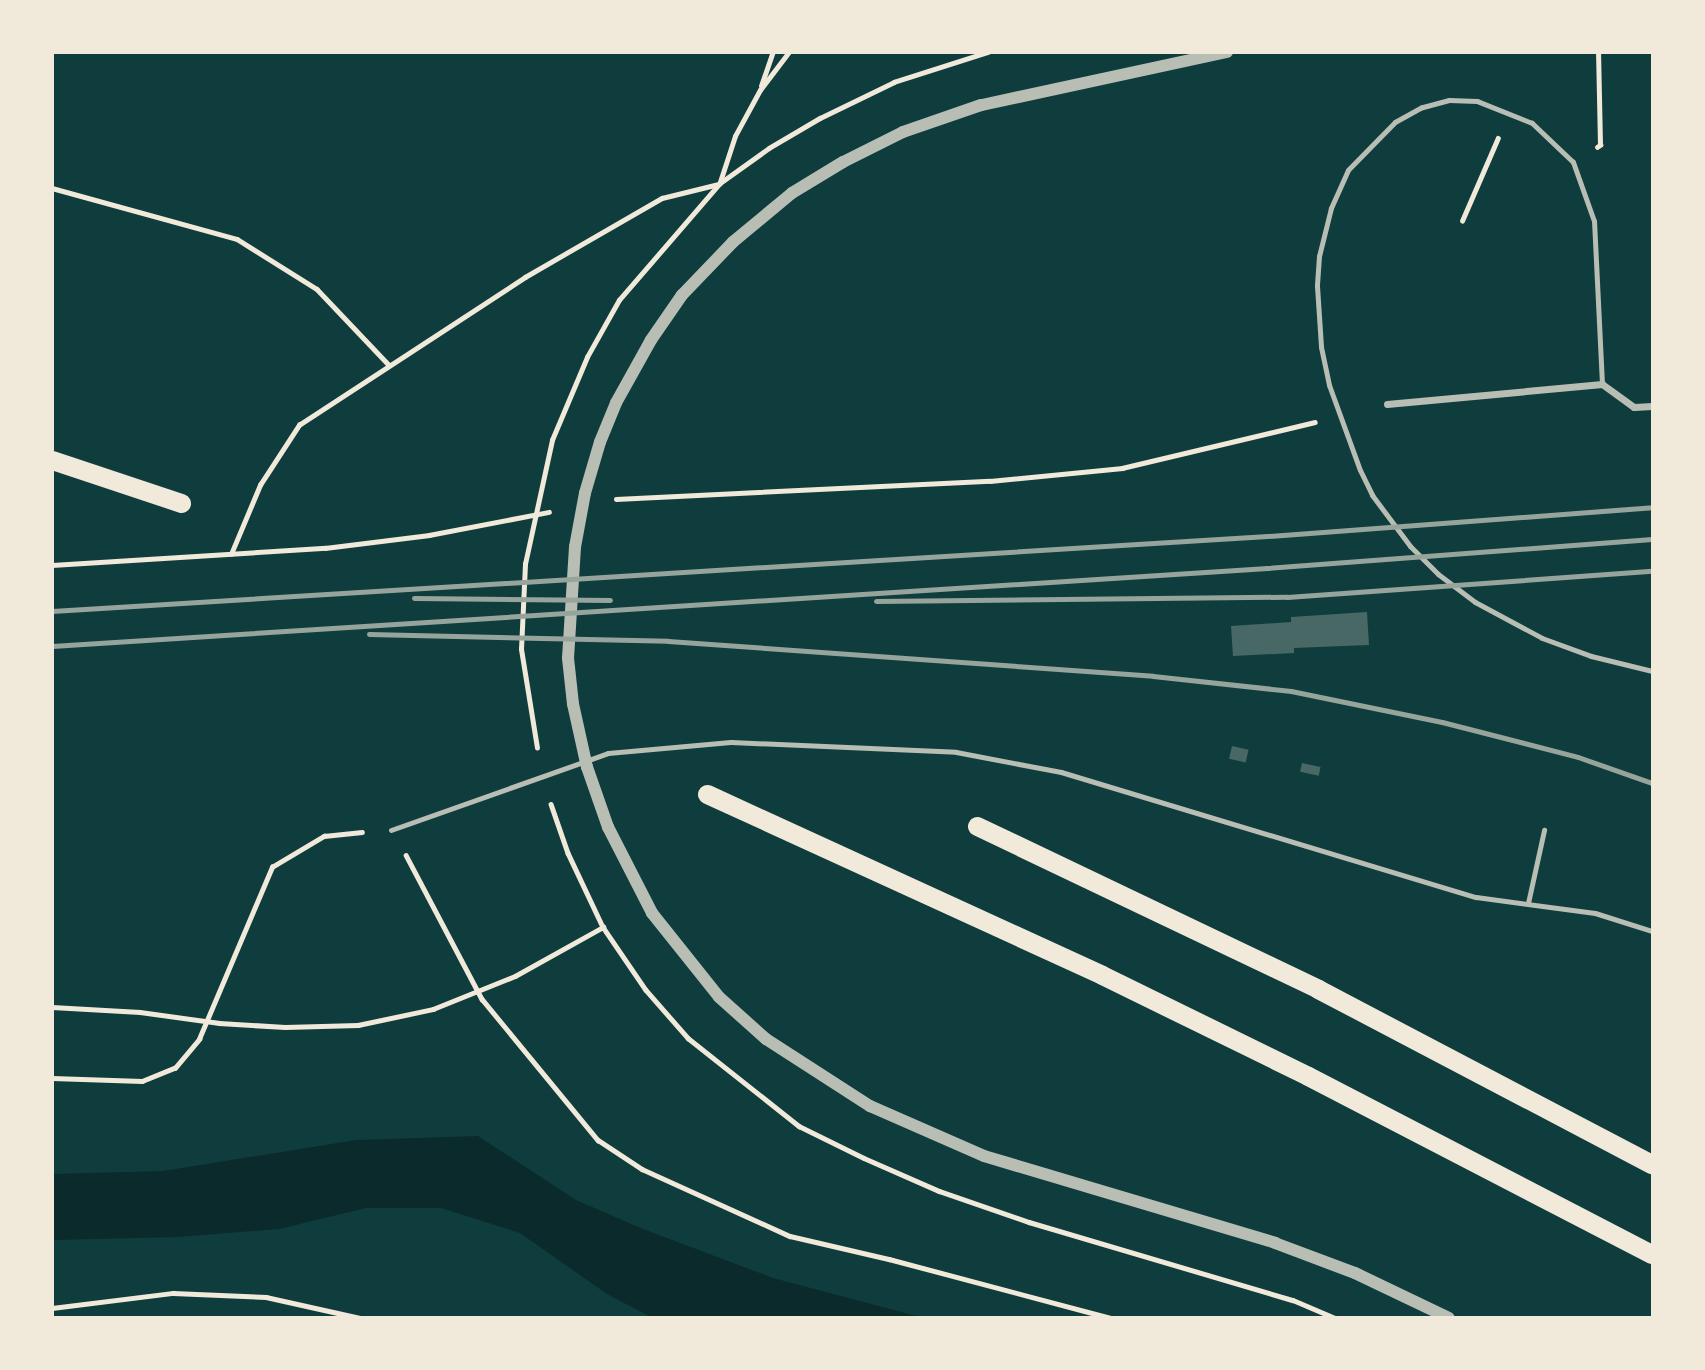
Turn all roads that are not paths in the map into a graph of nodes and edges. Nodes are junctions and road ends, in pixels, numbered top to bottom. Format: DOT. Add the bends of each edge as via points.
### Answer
graph roads {
  1 [pos="1227,52"];
  2 [pos="1602,384"];
  3 [pos="1387,404"];
  4 [pos="1653,406"];
  5 [pos="52,460"];
  6 [pos="181,503"];
  7 [pos="1653,671"];
  8 [pos="707,794"];
  9 [pos="977,826"];
  10 [pos="391,830"];
  11 [pos="1544,830"];
  12 [pos="1528,903"];
  13 [pos="1653,931"];
  14 [pos="1653,1164"];
  15 [pos="1653,1254"];
  16 [pos="1450,1318"];
  1 -- 16 [label="street" via="981,105 903,132 792,193 733,242 682,295 650,340 616,403 585,492 569,609 573,704 587,767 608,827 652,913 719,997 766,1039 870,1106 984,1156 1275,1243 1355,1273"];
  2 -- 3 [label="street"];
  2 -- 4 [label="street" via="1634,407"];
  2 -- 7 [label="lane" via="1594,221 1573,162 1532,123 1477,101 1449,100 1422,107 1395,122 1348,170 1338,189 1324,233 1317,285 1321,347 1344,429 1372,495 1438,574 1503,619 1591,656"];
  5 -- 6 [label="highway"];
  8 -- 15 [label="highway" via="1102,975"];
  9 -- 14 [label="highway" via="1318,989"];
  10 -- 12 [label="lane" via="608,754 731,742 956,752 1061,772 1476,897"];
  11 -- 12 [label="lane"];
  12 -- 13 [label="lane" via="1595,913"];
}
